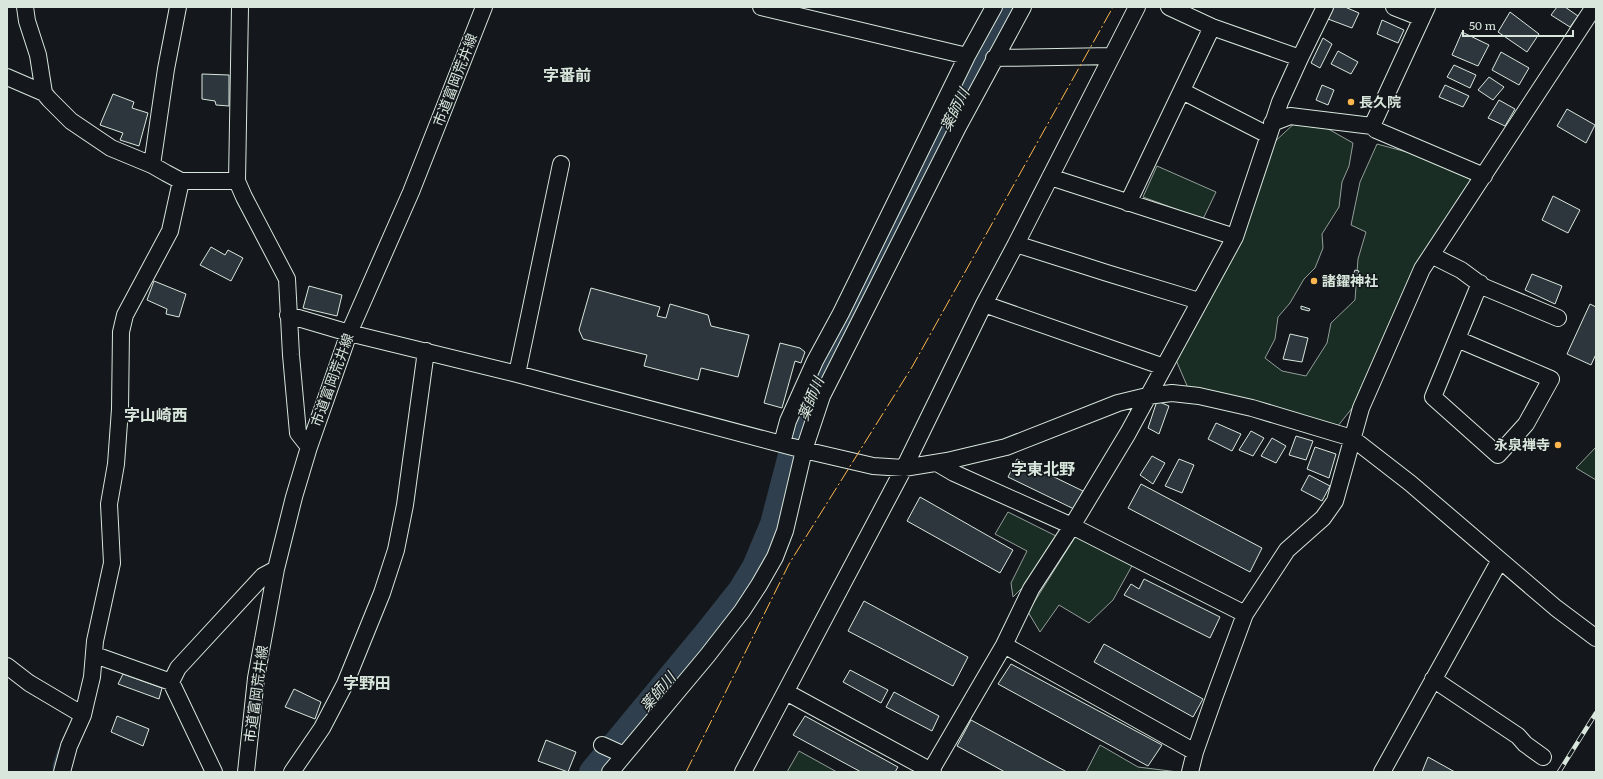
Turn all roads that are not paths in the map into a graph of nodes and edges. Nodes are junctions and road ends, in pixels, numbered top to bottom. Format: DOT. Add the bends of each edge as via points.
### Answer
graph roads {
  1 [pos="25,7"];
  2 [pos="178,7"];
  3 [pos="240,7"];
  4 [pos="484,7"];
  5 [pos="761,7"];
  6 [pos="994,7"];
  7 [pos="1022,7"];
  8 [pos="1137,7"];
  9 [pos="1169,7"];
  10 [pos="1325,7"];
  11 [pos="1394,7"];
  12 [pos="1594,7"];
  13 [pos="1425,13"];
  14 [pos="1212,27"];
  15 [pos="968,55"];
  16 [pos="1112,56"];
  17 [pos="994,58"];
  18 [pos="1300,58"];
  19 [pos="7,78"];
  20 [pos="1182,91"];
  21 [pos="44,93"];
  22 [pos="1372,126"];
  23 [pos="1270,129"];
  24 [pos="561,164"];
  25 [pos="152,165"];
  26 [pos="1484,176"];
  27 [pos="1050,177"];
  28 [pos="181,181"];
  29 [pos="237,181"];
  30 [pos="1128,203"];
  31 [pos="1235,237"];
  32 [pos="1016,244"];
  33 [pos="1431,255"];
  34 [pos="865,263"];
  35 [pos="885,269"];
  36 [pos="1480,283"];
  37 [pos="1199,301"];
  38 [pos="984,304"];
  39 [pos="288,315"];
  40 [pos="1558,318"];
  41 [pos="349,333"];
  42 [pos="1457,339"];
  43 [pos="426,351"];
  44 [pos="1164,367"];
  45 [pos="516,374"];
  46 [pos="1147,396"];
  47 [pos="1352,438"];
  48 [pos="782,443"];
  49 [pos="308,447"];
  50 [pos="804,450"];
  51 [pos="937,463"];
  52 [pos="904,468"];
  53 [pos="1072,526"];
  54 [pos="1500,560"];
  55 [pos="276,570"];
  56 [pos="1245,614"];
  57 [pos="1596,638"];
  58 [pos="1004,645"];
  59 [pos="95,655"];
  60 [pos="7,666"];
  61 [pos="1433,679"];
  62 [pos="170,682"];
  63 [pos="786,692"];
  64 [pos="83,715"];
  65 [pos="602,745"];
  66 [pos="1195,752"];
  67 [pos="624,755"];
  68 [pos="1543,757"];
  69 [pos="62,772"];
  70 [pos="214,772"];
  71 [pos="246,772"];
  72 [pos="292,772"];
  73 [pos="610,772"];
  74 [pos="743,772"];
  75 [pos="931,772"];
  76 [pos="1190,772"];
  77 [pos="1382,772"];
  1 -- 21 [label="street" via="38,54"];
  2 -- 25 [label="street"];
  3 -- 29 [label="street"];
  4 -- 41 [label="street, 市道富岡荒井線" via="411,192"];
  5 -- 15 [label="street"];
  6 -- 15 [label="street"];
  7 -- 17 [label="street"];
  8 -- 16 [label="street"];
  9 -- 14 [label="street"];
  10 -- 18 [label="street"];
  11 -- 13 [label="street"];
  12 -- 26 [label="street"];
  13 -- 22 [label="street"];
  14 -- 18 [label="street"];
  14 -- 20 [label="street"];
  15 -- 34 [label="street"];
  16 -- 17 [label="street"];
  16 -- 27 [label="street"];
  17 -- 35 [label="street"];
  18 -- 23 [label="street"];
  19 -- 21 [label="street"];
  20 -- 23 [label="street"];
  20 -- 30 [label="street"];
  21 -- 25 [label="street" via="71,121 100,141"];
  22 -- 23 [label="street" via="1290,116"];
  22 -- 26 [label="street" via="1376,130"];
  23 -- 31 [label="street"];
  24 -- 45 [label="street"];
  25 -- 28 [label="street"];
  26 -- 33 [label="street"];
  27 -- 30 [label="street"];
  27 -- 32 [label="street"];
  28 -- 29 [label="street"];
  28 -- 59 [label="street" via="170,231 125,315 121,332 120,409 116,464 109,504 112,564 95,641"];
  29 -- 39 [label="street" via="287,279"];
  30 -- 31 [label="street"];
  31 -- 37 [label="street"];
  32 -- 37 [label="street"];
  32 -- 38 [label="street"];
  33 -- 36 [label="street"];
  33 -- 47 [label="street" via="1422,269 1364,401"];
  34 -- 35 [label="street"];
  34 -- 48 [label="street" via="815,361 788,421"];
  35 -- 50 [label="street" via="822,396"];
  36 -- 40 [label="street" via="1484,287"];
  36 -- 42 [label="street"];
  37 -- 44 [label="street"];
  38 -- 44 [label="street"];
  38 -- 52 [label="street"];
  39 -- 41 [label="street"];
  39 -- 49 [label="street" via="298,433"];
  41 -- 43 [label="street"];
  41 -- 49 [label="street, 市道富岡荒井線"];
  42 -- 42 [label="street" via="1433,397 1498,455 1526,424 1551,379"];
  43 -- 45 [label="street"];
  43 -- 72 [label="street" via="396,550 382,593 345,684 322,728"];
  44 -- 46 [label="street"];
  45 -- 48 [label="street"];
  46 -- 47 [label="street" via="1172,393 1199,396 1278,415"];
  46 -- 51 [label="street" via="1118,403 1006,447"];
  46 -- 53 [label="street"];
  47 -- 54 [label="street" via="1410,483"];
  47 -- 56 [label="street" via="1335,501 1323,518 1287,550"];
  48 -- 50 [label="street"];
  49 -- 55 [label="street, 市道富岡荒井線"];
  50 -- 52 [label="street" via="873,466"];
  50 -- 67 [label="street" via="785,531 775,557 759,585 707,656"];
  51 -- 52 [label="street"];
  51 -- 53 [label="street"];
  52 -- 63 [label="street"];
  53 -- 56 [label="street"];
  53 -- 58 [label="street" via="1031,588"];
  54 -- 57 [label="street"];
  54 -- 61 [label="street"];
  55 -- 62 [label="street" via="263,576 245,594 178,668"];
  55 -- 71 [label="street, 市道富岡荒井線" via="256,678"];
  56 -- 66 [label="street"];
  58 -- 66 [label="street"];
  58 -- 75 [label="street"];
  59 -- 62 [label="street"];
  59 -- 64 [label="street"];
  60 -- 64 [label="street"];
  61 -- 68 [label="street" via="1518,736"];
  61 -- 77 [label="street"];
  62 -- 70 [label="street"];
  63 -- 74 [label="street"];
  63 -- 75 [label="street"];
  64 -- 69 [label="street" via="69,746"];
  65 -- 67 [label="street"];
  66 -- 76 [label="street"];
  67 -- 73 [label="street"];
}
